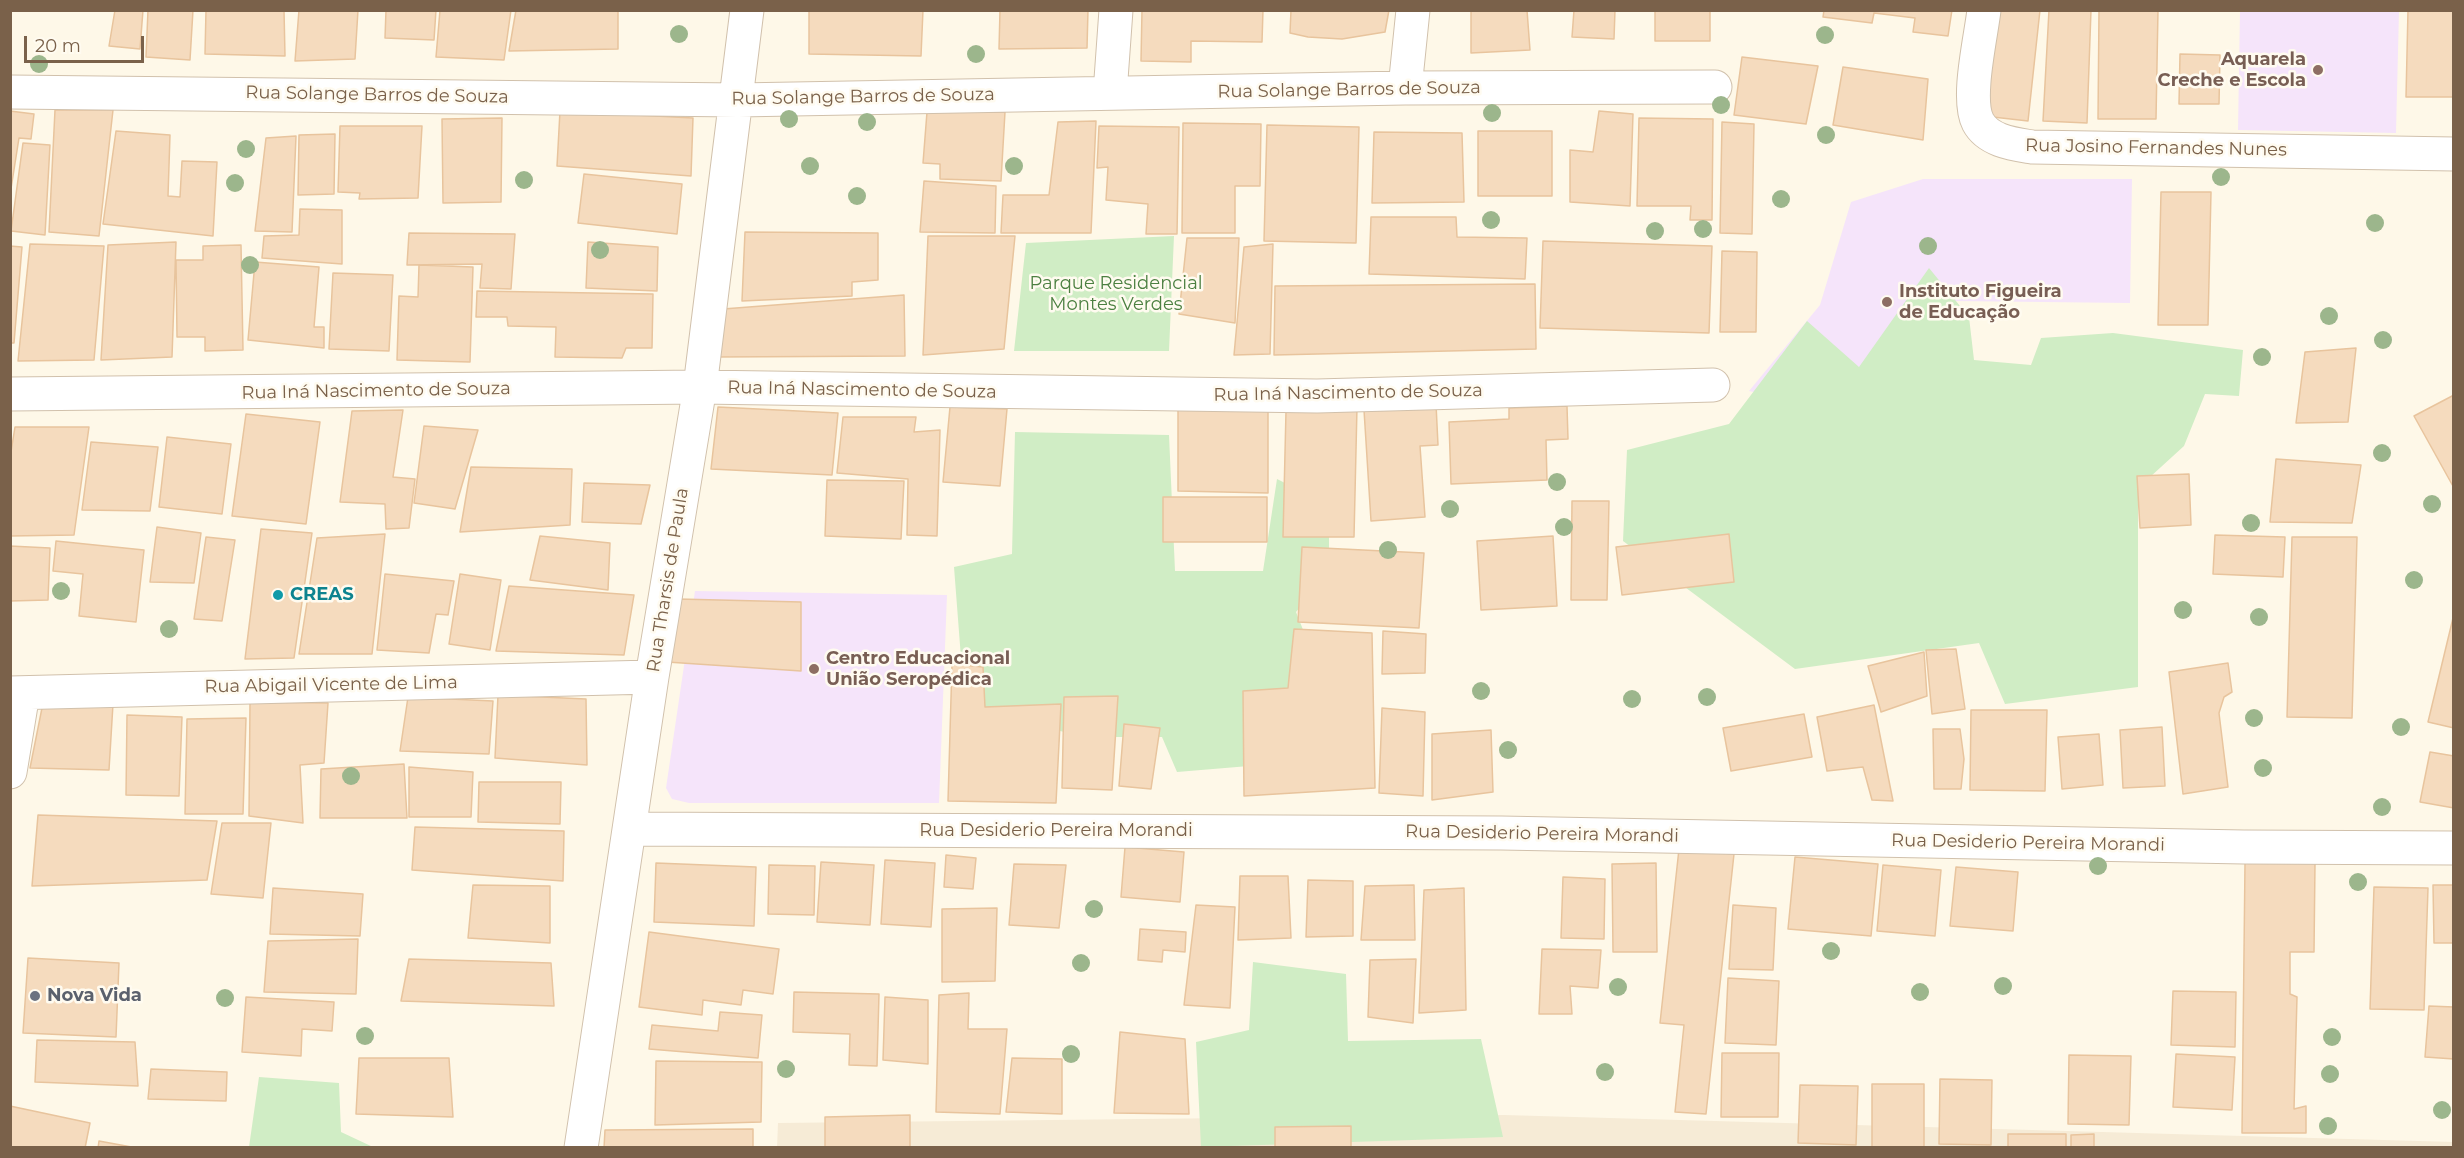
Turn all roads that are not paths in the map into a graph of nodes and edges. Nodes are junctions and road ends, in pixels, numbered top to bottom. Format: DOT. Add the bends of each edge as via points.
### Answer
graph roads {
  1 [pos="747,10"];
  2 [pos="1116,10"];
  3 [pos="1413,10"];
  4 [pos="1984,10"];
  5 [pos="1715,87"];
  6 [pos="1405,88"];
  7 [pos="10,92"];
  8 [pos="1110,93"];
  9 [pos="738,100"];
  10 [pos="2454,154"];
  11 [pos="1713,385"];
  12 [pos="699,387"];
  13 [pos="10,394"];
  14 [pos="652,677"];
  15 [pos="17,693"];
  16 [pos="10,772"];
  17 [pos="630,829"];
  18 [pos="2454,848"];
  19 [pos="581,1148"];
  1 -- 9 [label="street, Rua Tharsis de Paula"];
  2 -- 8 [label="street"];
  3 -- 6 [label="street"];
  4 -- 10 [label="street, Rua Josino Fernandes Nunes" via="1974,98 1978,122 2005,142 2032,147"];
  5 -- 6 [label="street, Rua Solange Barros de Souza"];
  6 -- 8 [label="street, Rua Solange Barros de Souza"];
  7 -- 9 [label="street, Rua Solange Barros de Souza"];
  8 -- 9 [label="street, Rua Solange Barros de Souza"];
  9 -- 12 [label="street, Rua Tharsis de Paula"];
  11 -- 12 [label="street, Rua Iná Nascimento de Souza" via="1317,396"];
  12 -- 13 [label="street, Rua Iná Nascimento de Souza"];
  12 -- 14 [label="street, Rua Tharsis de Paula"];
  14 -- 15 [label="street, Rua Abigail Vicente de Lima"];
  14 -- 17 [label="street, Rua Tharsis de Paula"];
  15 -- 16 [label="street"];
  17 -- 18 [label="street, Rua Desiderio Pereira Morandi" via="1501,833 2244,848"];
  17 -- 19 [label="street, Rua Tharsis de Paula"];
}
